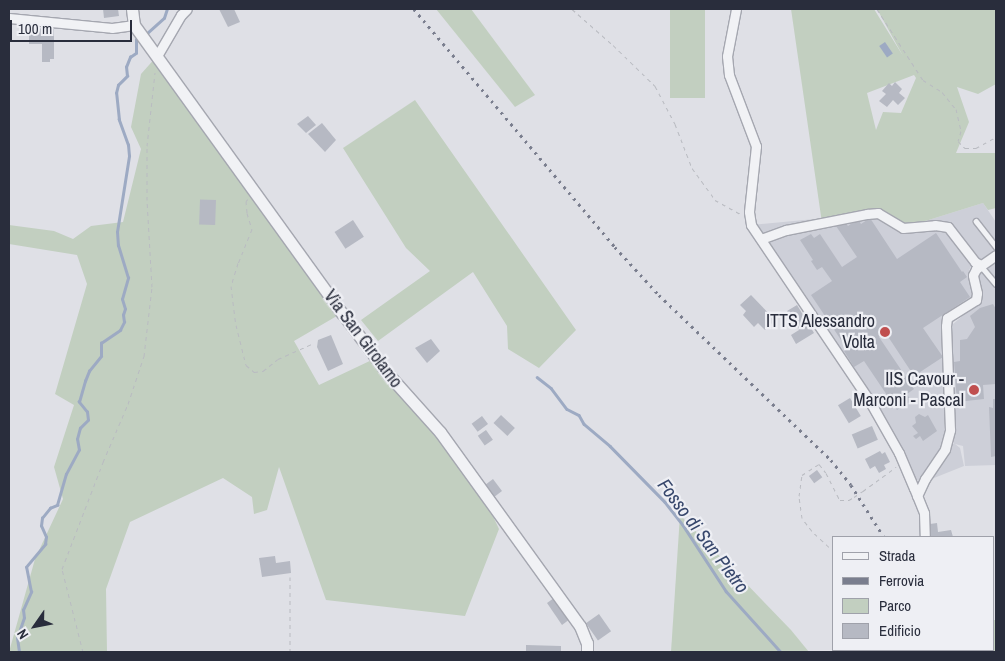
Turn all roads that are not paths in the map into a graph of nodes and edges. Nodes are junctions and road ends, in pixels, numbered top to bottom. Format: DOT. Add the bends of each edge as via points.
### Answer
graph roads {
  1 [pos="132,9"];
  2 [pos="188,9"];
  3 [pos="736,9"];
  4 [pos="9,18"];
  5 [pos="134,25"];
  6 [pos="154,52"];
  7 [pos="976,221"];
  8 [pos="761,239"];
  9 [pos="996,247"];
  10 [pos="996,256"];
  11 [pos="981,265"];
  12 [pos="996,284"];
  13 [pos="917,496"];
  14 [pos="926,536"];
  15 [pos="587,652"];
  1 -- 5 [label="street"];
  2 -- 6 [label="street"];
  3 -- 8 [label="street" via="727,56 729,76 756,146 749,212 752,225"];
  4 -- 5 [label="street" via="112,28"];
  5 -- 6 [label="street, Via San Girolamo"];
  6 -- 15 [label="street, Via San Girolamo" via="388,374 440,432 580,626"];
  7 -- 9 [label="lane"];
  8 -- 11 [label="street" via="786,230 878,214 903,228 948,227 975,262"];
  8 -- 13 [label="street" via="869,400 903,462"];
  10 -- 11 [label="street"];
  11 -- 12 [label="lane"];
  11 -- 13 [label="street" via="973,275 976,300 948,318 950,430 945,449"];
  13 -- 14 [label="street" via="924,513"];
}
